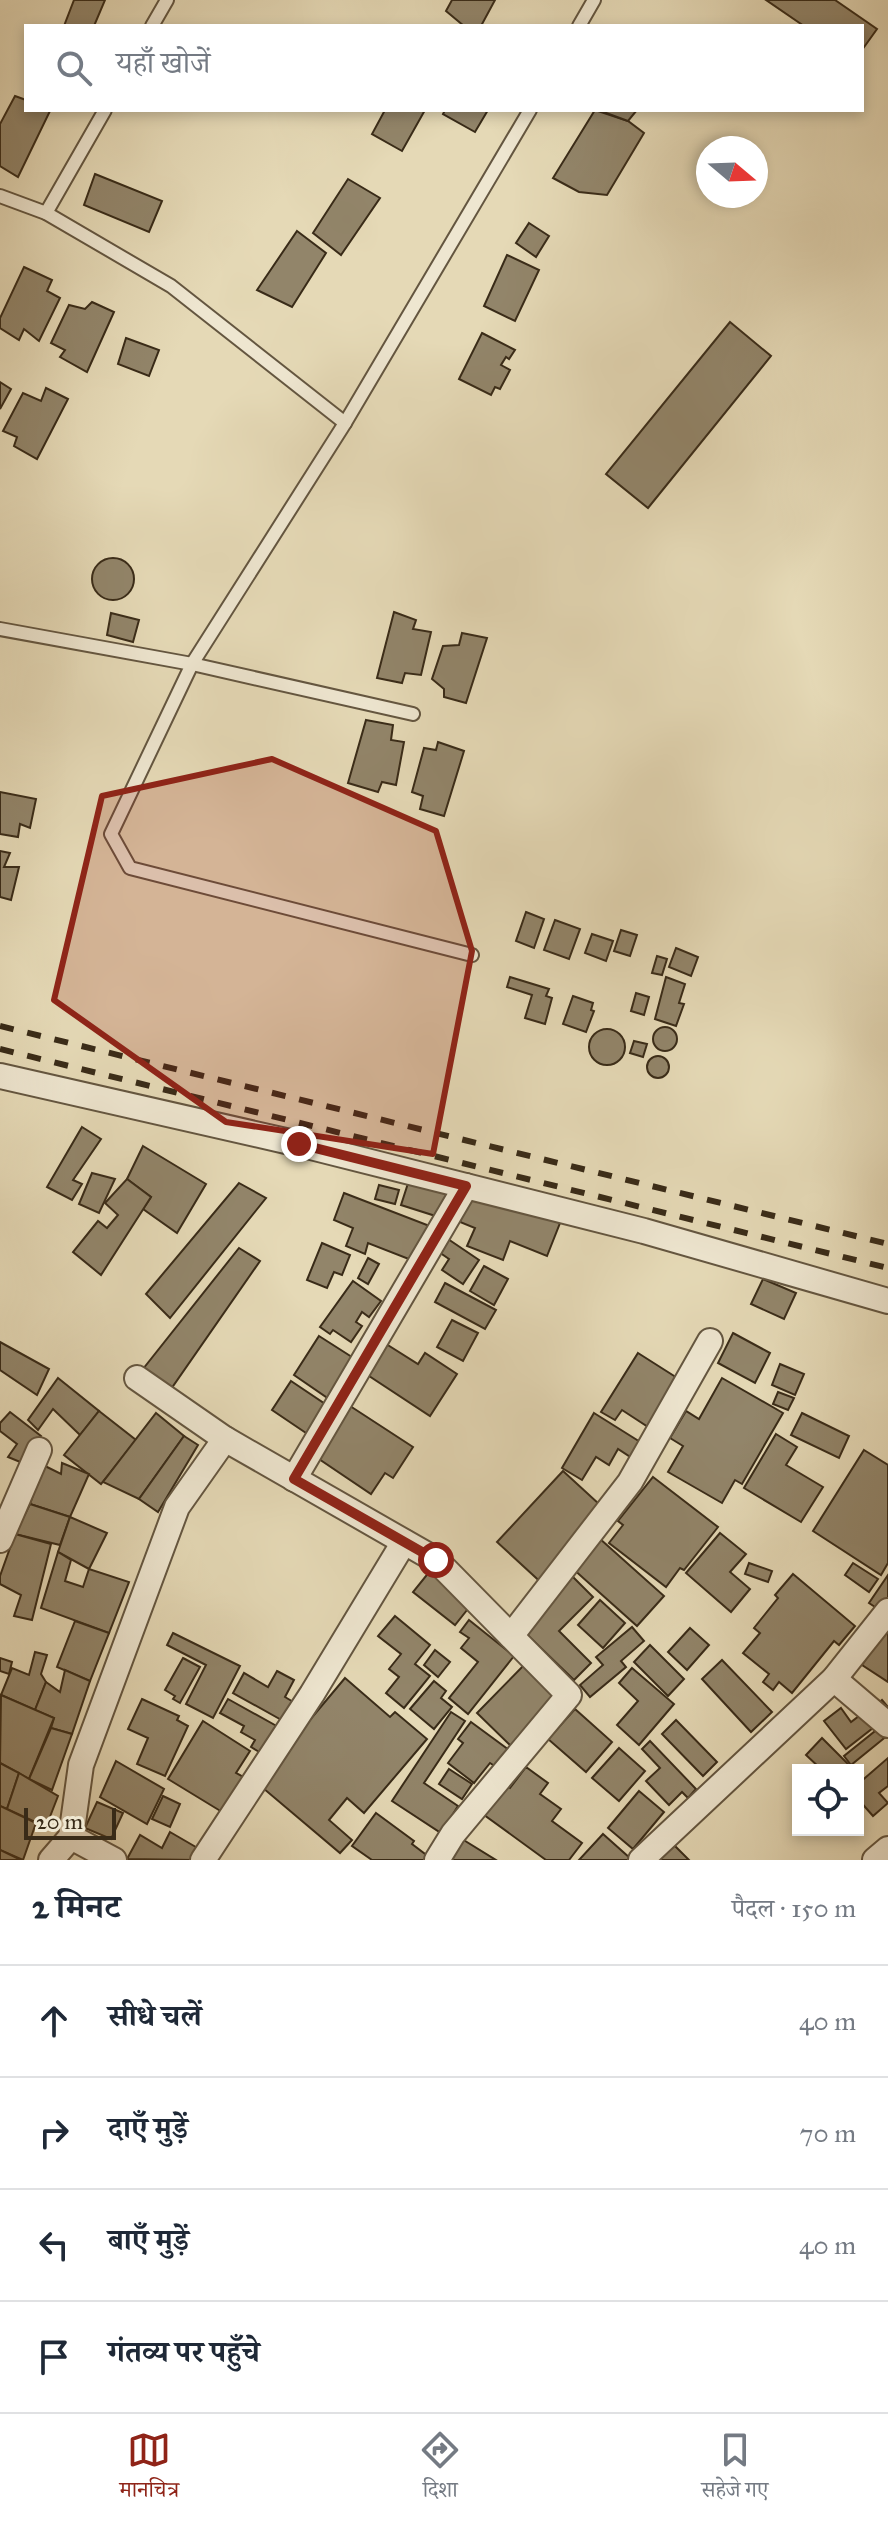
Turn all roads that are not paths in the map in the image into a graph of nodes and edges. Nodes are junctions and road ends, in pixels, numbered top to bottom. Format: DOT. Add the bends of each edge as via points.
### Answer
graph roads {
  1 [pos="167,0"];
  2 [pos="594,0"];
  3 [pos="153,24"];
  4 [pos="580,24"];
  5 [pos="104,112"];
  6 [pos="529,112"];
  7 [pos="0,196"];
  8 [pos="46,213"];
  9 [pos="345,423"];
  10 [pos="0,629"];
  11 [pos="192,664"];
  12 [pos="413,714"];
  13 [pos="472,955"];
  14 [pos="0,1076"];
  15 [pos="466,1186"];
  16 [pos="888,1301"];
  17 [pos="710,1341"];
  18 [pos="137,1378"];
  19 [pos="225,1439"];
  20 [pos="39,1450"];
  21 [pos="294,1479"];
  22 [pos="0,1540"];
  23 [pos="404,1542"];
  24 [pos="888,1611"];
  25 [pos="511,1636"];
  26 [pos="834,1679"];
  27 [pos="888,1725"];
  28 [pos="71,1837"];
  29 [pos="888,1849"];
  30 [pos="51,1860"];
  31 [pos="114,1860"];
  32 [pos="203,1860"];
  33 [pos="437,1860"];
  34 [pos="641,1860"];
  35 [pos="875,1860"];
  1 -- 3 [label="lane"];
  2 -- 4 [label="lane"];
  5 -- 8 [label="lane"];
  6 -- 9 [label="lane"];
  7 -- 8 [label="lane"];
  8 -- 9 [label="lane" via="171,286"];
  9 -- 11 [label="lane"];
  10 -- 11 [label="lane"];
  11 -- 12 [label="lane"];
  11 -- 13 [label="lane" via="111,834 130,868"];
  14 -- 15 [label="street"];
  15 -- 16 [label="street"];
  15 -- 21 [label="street"];
  17 -- 25 [label="street" via="630,1482"];
  18 -- 19 [label="street"];
  19 -- 21 [label="street"];
  19 -- 28 [label="street" via="177,1507 81,1765"];
  20 -- 22 [label="street"];
  21 -- 23 [label="street"];
  23 -- 25 [label="street" via="436,1560"];
  23 -- 32 [label="street"];
  24 -- 26 [label="street"];
  25 -- 33 [label="street" via="569,1695"];
  26 -- 27 [label="street"];
  26 -- 34 [label="street"];
  28 -- 30 [label="street"];
  28 -- 31 [label="street"];
  29 -- 35 [label="street"];
}
